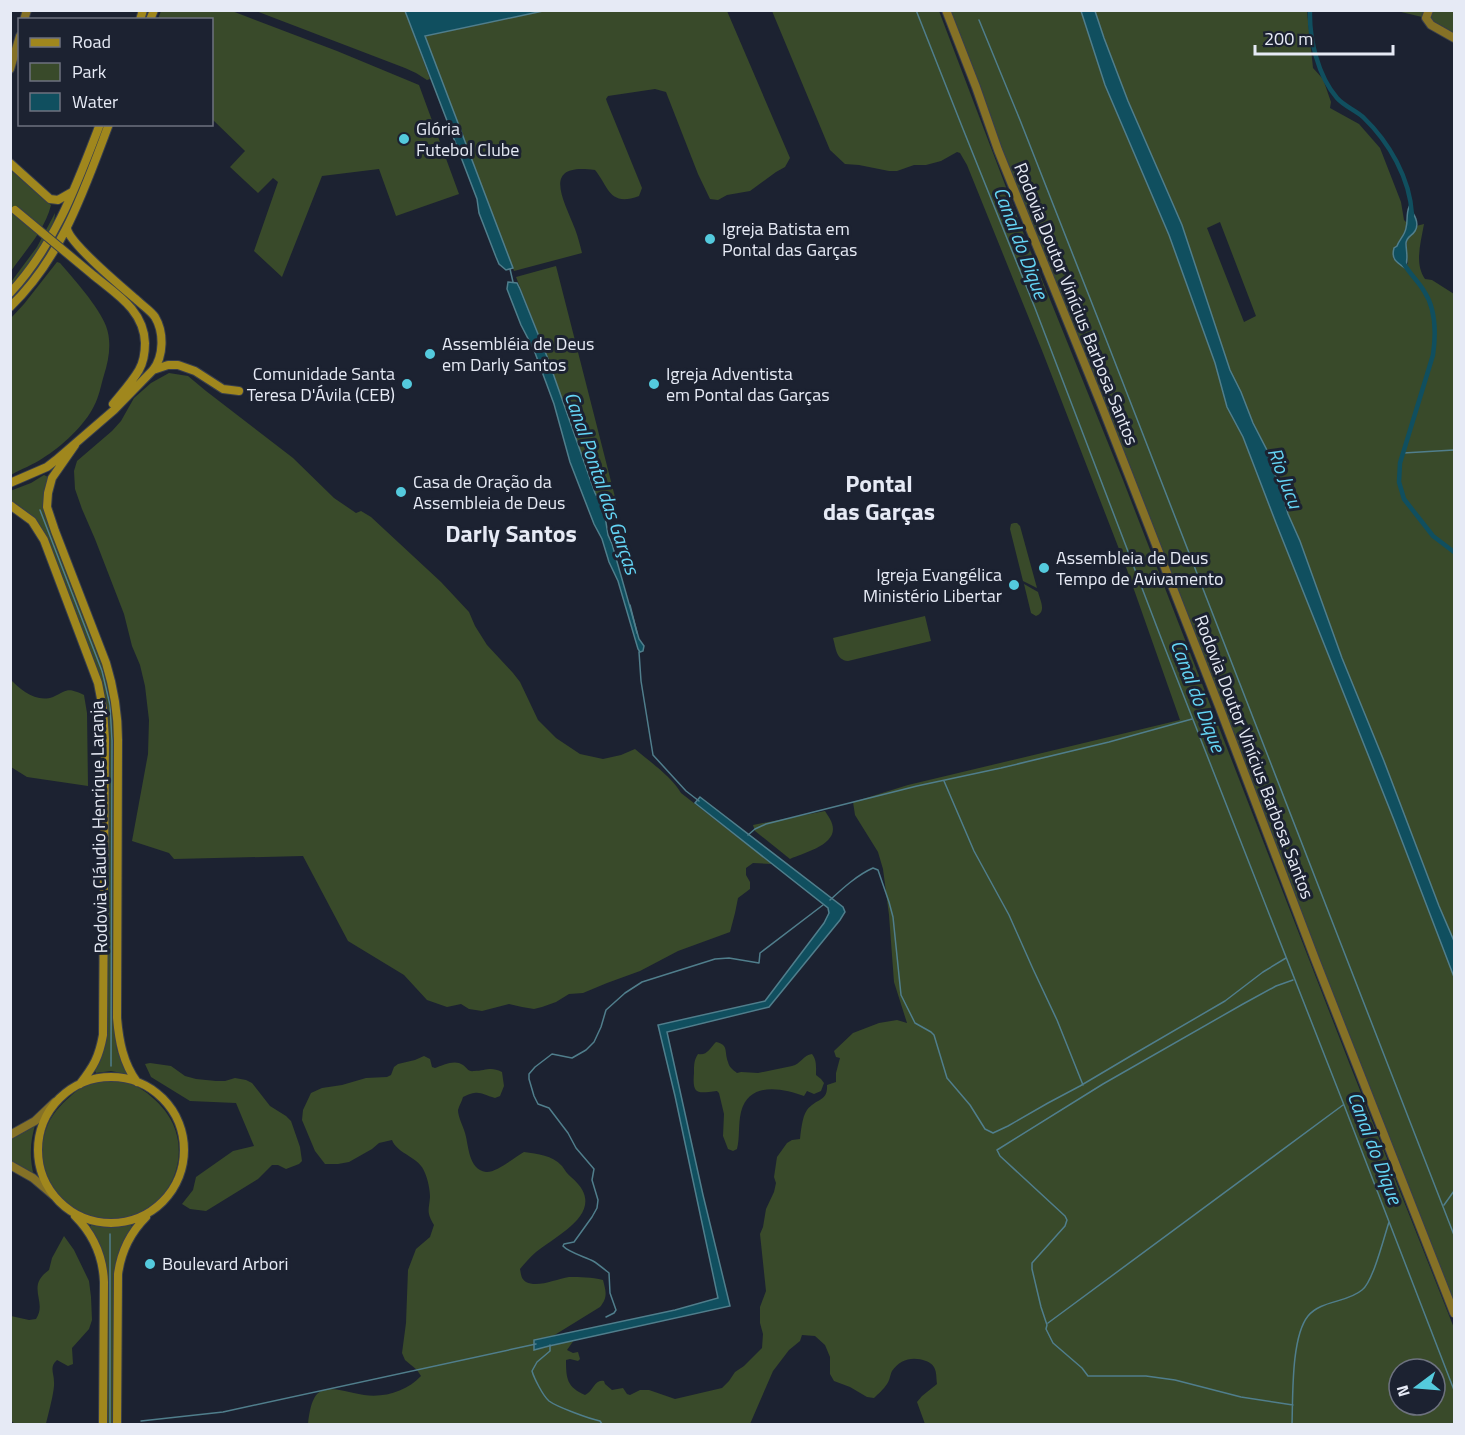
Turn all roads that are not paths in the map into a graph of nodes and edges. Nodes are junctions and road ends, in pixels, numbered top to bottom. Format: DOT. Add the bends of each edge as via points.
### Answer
graph roads {
  1 [pos="946,10"];
  2 [pos="1429,10"];
  3 [pos="1455,38"];
  4 [pos="18,43"];
  5 [pos="10,69"];
  6 [pos="99,126"];
  7 [pos="108,126"];
  8 [pos="10,163"];
  9 [pos="72,192"];
  10 [pos="49,199"];
  11 [pos="13,208"];
  12 [pos="62,218"];
  13 [pos="67,229"];
  14 [pos="10,293"];
  15 [pos="10,307"];
  16 [pos="153,370"];
  17 [pos="239,391"];
  18 [pos="99,424"];
  19 [pos="75,445"];
  20 [pos="10,483"];
  21 [pos="10,506"];
  22 [pos="136,1082"];
  23 [pos="80,1084"];
  24 [pos="55,1102"];
  25 [pos="10,1134"];
  26 [pos="10,1165"];
  27 [pos="53,1195"];
  28 [pos="68,1210"];
  29 [pos="153,1210"];
  30 [pos="1455,1313"];
  31 [pos="103,1425"];
  32 [pos="117,1425"];
  1 -- 30 [label="main road, Rodovia Doutor Vinícius Barbosa Santos"];
  2 -- 3 [label="main road" via="1428,23"];
  4 -- 5 [label="main road"];
  6 -- 9 [label="main road"];
  7 -- 13 [label="main road"];
  8 -- 10 [label="main road"];
  9 -- 10 [label="main road" via="54,201"];
  9 -- 12 [label="main road"];
  10 -- 12 [label="main road"];
  11 -- 18 [label="main road, bridge" via="131,306 140,322 145,340 139,371"];
  12 -- 14 [label="main road" via="36,261"];
  13 -- 15 [label="main road" via="38,276"];
  13 -- 16 [label="main road" via="69,236 154,316 162,348"];
  16 -- 17 [label="main road" via="178,365 224,389"];
  16 -- 18 [label="main road"];
  18 -- 19 [label="main road"];
  19 -- 20 [label="main road" via="47,467"];
  19 -- 22 [label="main road, Rodovia Cláudio Henrique Laranja" via="52,478 48,507 106,663 117,709 118,1027 122,1052"];
  21 -- 23 [label="main road, Rodovia Cláudio Henrique Laranja" via="32,521 45,540 94,669 103,709 104,1035 93,1067"];
  22 -- 23 [label="main road" via="111,1077"];
  22 -- 29 [label="main road" via="166,1103 178,1121 183,1142 179,1177 168,1196"];
  23 -- 24 [label="main road"];
  24 -- 25 [label="main road" via="35,1121"];
  24 -- 27 [label="main road" via="44,1120 38,1148 42,1176"];
  26 -- 27 [label="main road"];
  27 -- 28 [label="main road"];
  28 -- 29 [label="main road" via="86,1220 114,1224"];
  28 -- 31 [label="main road" via="93,1240 103,1268"];
  29 -- 32 [label="main road" via="129,1239 119,1267"];
}
